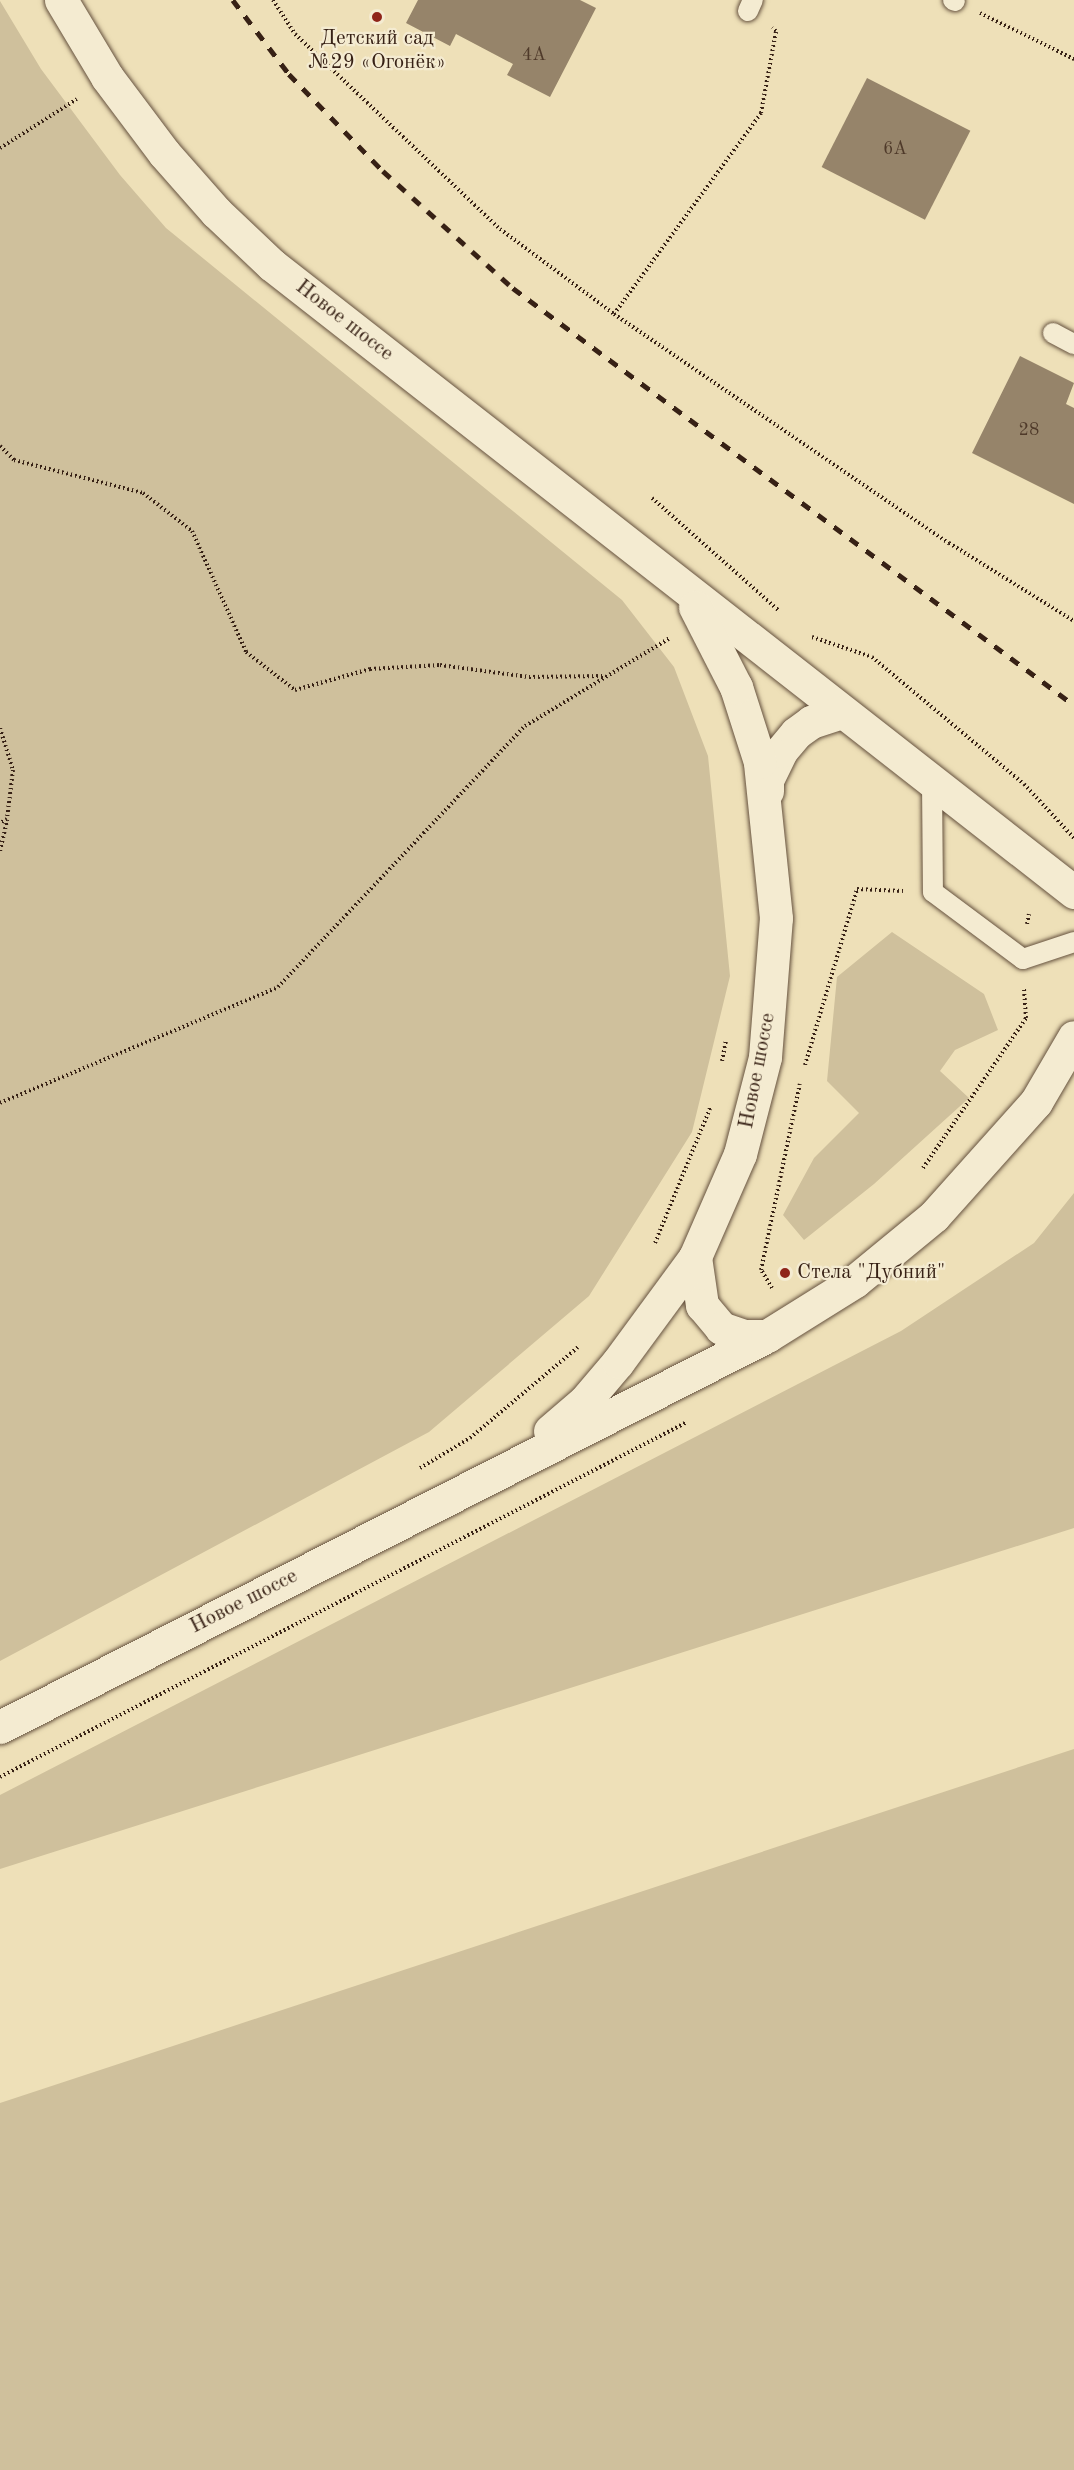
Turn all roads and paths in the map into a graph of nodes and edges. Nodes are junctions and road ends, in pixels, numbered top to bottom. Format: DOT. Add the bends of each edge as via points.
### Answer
graph roads {
  1 [pos="61,0"];
  2 [pos="273,0"];
  3 [pos="954,1"];
  4 [pos="751,5"];
  5 [pos="1074,59"];
  6 [pos="107,77"];
  7 [pos="0,148"];
  8 [pos="614,314"];
  9 [pos="1053,333"];
  10 [pos="1074,344"];
  11 [pos="0,446"];
  12 [pos="652,498"];
  13 [pos="682,589"];
  14 [pos="782,613"];
  15 [pos="1074,621"];
  16 [pos="808,636"];
  17 [pos="678,645"];
  18 [pos="604,676"];
  19 [pos="842,712"];
  20 [pos="0,728"];
  21 [pos="932,782"];
  22 [pos="766,807"];
  23 [pos="7,819"];
  24 [pos="0,823"];
  25 [pos="1074,838"];
  26 [pos="0,851"];
  27 [pos="933,892"];
  28 [pos="1074,892"];
  29 [pos="1074,942"];
  30 [pos="727,1031"];
  31 [pos="1074,1037"];
  32 [pos="722,1064"];
  33 [pos="1074,1078"];
  34 [pos="714,1096"];
  35 [pos="1036,1102"];
  36 [pos="0,1103"];
  37 [pos="649,1252"];
  38 [pos="695,1257"];
  39 [pos="777,1296"];
  40 [pos="767,1336"];
  41 [pos="582,1344"];
  42 [pos="410,1473"];
  43 [pos="488,1477"];
  44 [pos="0,1727"];
  1 -- 6 [label="main road, Новое шоссе"];
  2 -- 8 [label="path" via="295,34 500,229"];
  3 -- 5 [label="path"];
  4 -- 8 [label="path" via="776,31 761,113"];
  6 -- 7 [label="path"];
  6 -- 13 [label="main road, Новое шоссе" via="194,187 272,265"];
  8 -- 15 [label="path" via="939,536"];
  9 -- 10 [label="lane"];
  11 -- 18 [label="path" via="14,460 142,493 192,531 246,652 295,690 370,669 440,665 529,677"];
  12 -- 14 [label="path"];
  13 -- 19 [label="main road, Новое шоссе"];
  13 -- 22 [label="main road, Новое шоссе" via="717,643 736,687 760,762"];
  16 -- 25 [label="path" via="872,657 1024,784"];
  17 -- 18 [label="path" via="673,636"];
  18 -- 36 [label="path" via="525,726 278,987"];
  19 -- 21 [label="main road, Новое шоссе"];
  19 -- 22 [label="main road" via="811,722 786,745 767,780"];
  20 -- 23 [label="path" via="13,770"];
  21 -- 27 [label="lane"];
  21 -- 28 [label="main road, Новое шоссе"];
  22 -- 38 [label="main road, Новое шоссе" via="776,918 765,1057 740,1154"];
  23 -- 24 [label="path"];
  23 -- 26 [label="path"];
  27 -- 29 [label="lane" via="1023,959"];
  27 -- 39 [label="path" via="857,889 802,1072 761,1270"];
  30 -- 32 [label="path"];
  31 -- 35 [label="main road, Новое шоссе"];
  33 -- 35 [label="main road, Новое шоссе"];
  34 -- 37 [label="path"];
  35 -- 40 [label="main road, Новое шоссе" via="934,1216 855,1281"];
  38 -- 40 [label="main road" via="702,1305 721,1328 744,1336"];
  38 -- 43 [label="main road, Новое шоссе" via="585,1401"];
  40 -- 43 [label="main road, Новое шоссе"];
  41 -- 42 [label="path" via="470,1438"];
  43 -- 44 [label="main road, Новое шоссе"];
}
